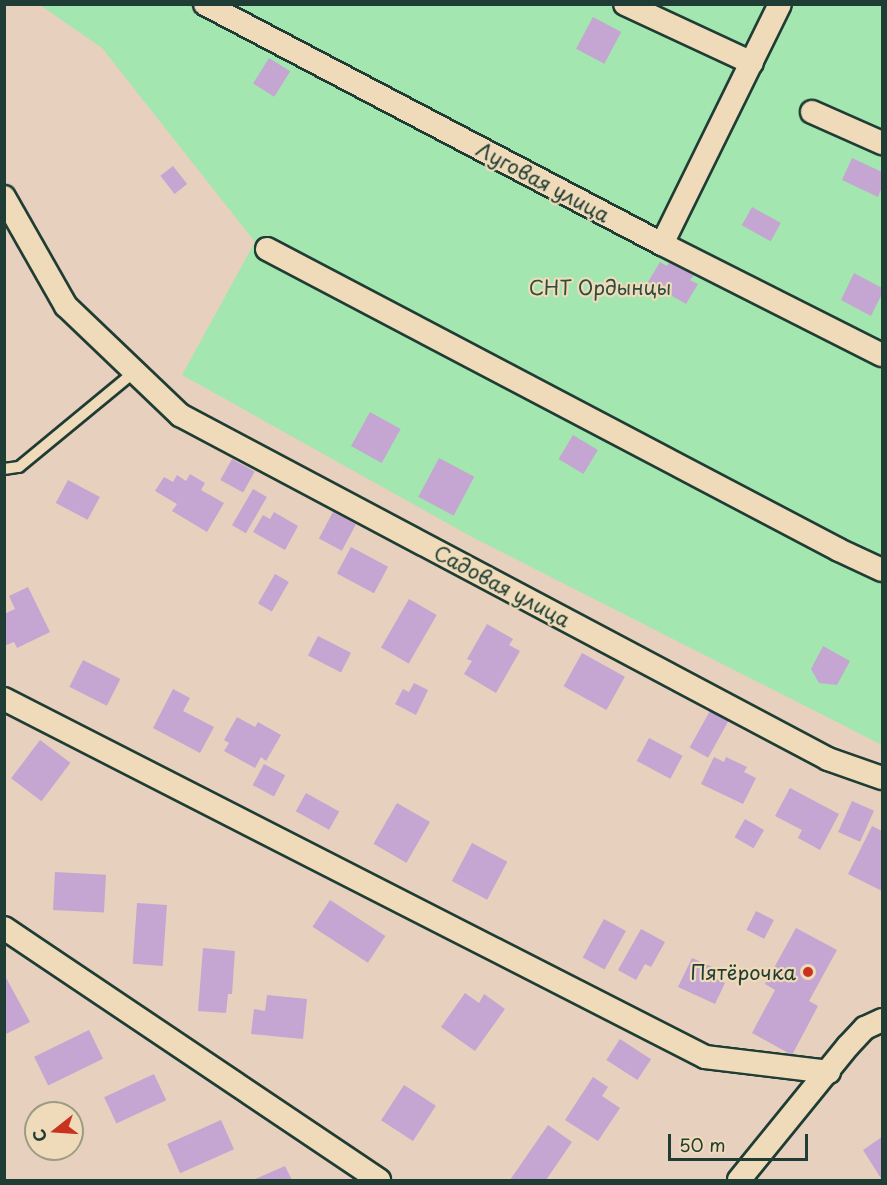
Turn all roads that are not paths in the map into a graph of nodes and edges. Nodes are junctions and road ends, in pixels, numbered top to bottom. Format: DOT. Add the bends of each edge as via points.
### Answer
graph roads {
  1 [pos="205,4"];
  2 [pos="625,4"];
  3 [pos="780,4"];
  4 [pos="752,63"];
  5 [pos="812,112"];
  6 [pos="882,143"];
  7 [pos="4,197"];
  8 [pos="662,244"];
  9 [pos="267,249"];
  10 [pos="882,355"];
  11 [pos="133,373"];
  12 [pos="4,469"];
  13 [pos="882,570"];
  14 [pos="4,699"];
  15 [pos="882,778"];
  16 [pos="4,928"];
  17 [pos="882,1020"];
  18 [pos="829,1072"];
  19 [pos="379,1180"];
  20 [pos="739,1180"];
  1 -- 8 [label="street, Луговая улица"];
  2 -- 4 [label="street"];
  3 -- 4 [label="street"];
  4 -- 8 [label="street"];
  5 -- 6 [label="street"];
  7 -- 11 [label="street, Садовая улица" via="66,306"];
  8 -- 10 [label="street, Луговая улица"];
  9 -- 13 [label="street"];
  11 -- 12 [label="lane" via="19,467"];
  11 -- 15 [label="street, Садовая улица" via="180,415 828,759"];
  14 -- 18 [label="street" via="705,1057"];
  16 -- 19 [label="street"];
  17 -- 18 [label="street" via="865,1028"];
  18 -- 20 [label="street"];
}
